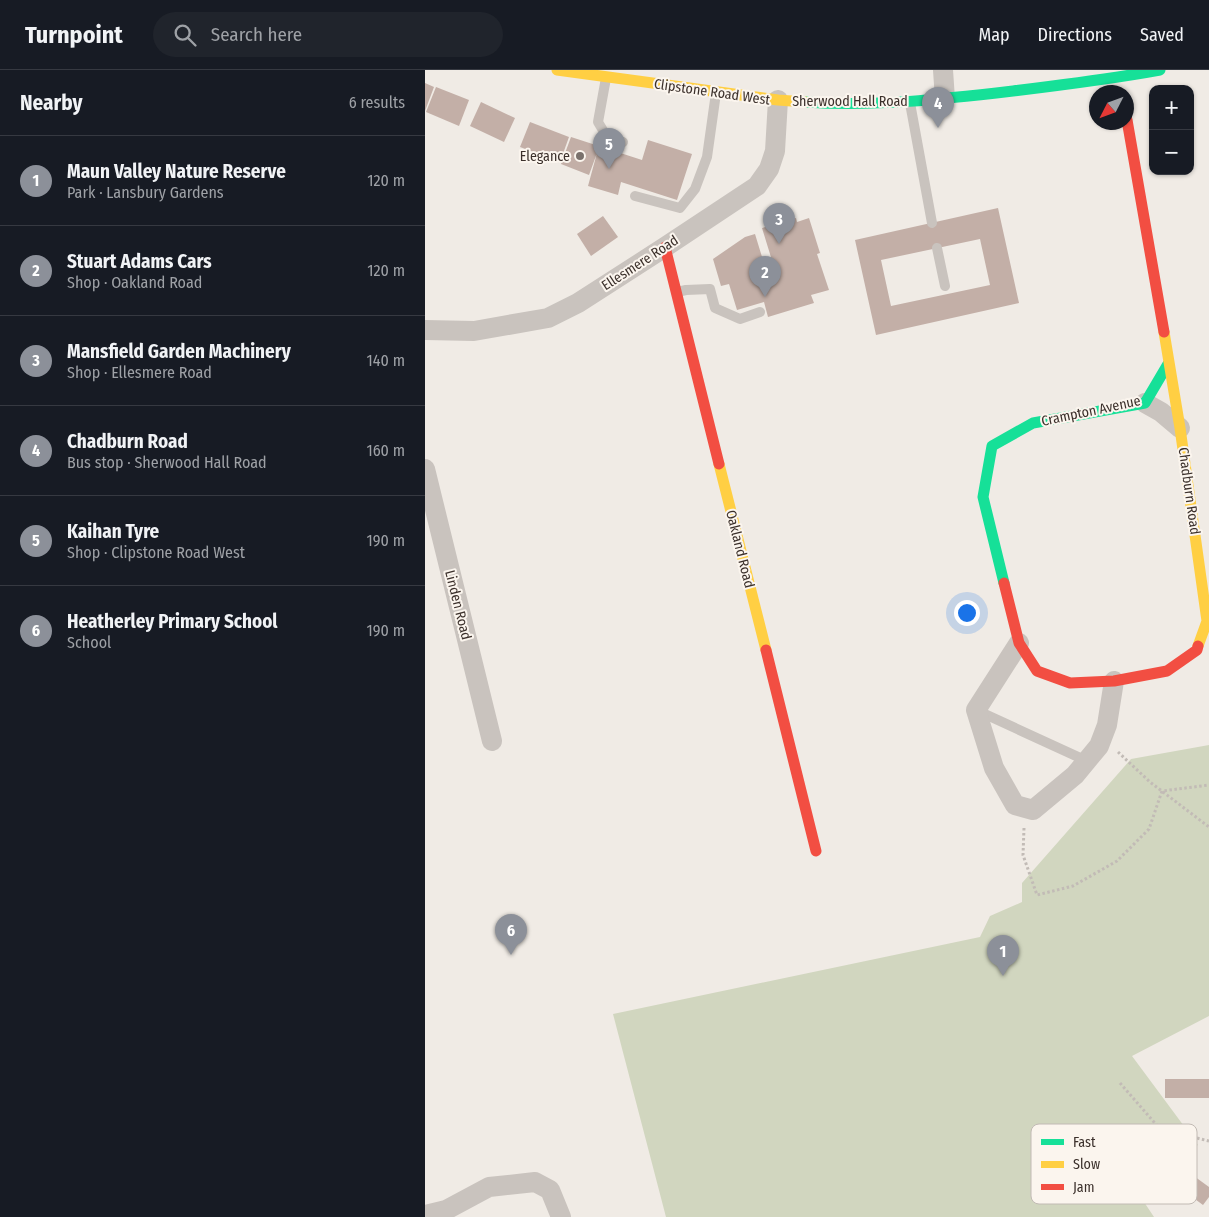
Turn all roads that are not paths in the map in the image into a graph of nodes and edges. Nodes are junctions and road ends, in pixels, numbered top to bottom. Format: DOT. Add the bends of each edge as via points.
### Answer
graph roads {
  1 [pos="559,70"];
  2 [pos="943,70"];
  3 [pos="1161,70"];
  4 [pos="606,78"];
  5 [pos="1121,85"];
  6 [pos="1089,87"];
  7 [pos="717,92"];
  8 [pos="945,98"];
  9 [pos="778,100"];
  10 [pos="910,102"];
  11 [pos="1129,130"];
  12 [pos="623,142"];
  13 [pos="635,196"];
  14 [pos="932,223"];
  15 [pos="665,248"];
  16 [pos="937,248"];
  17 [pos="945,286"];
  18 [pos="676,292"];
  19 [pos="761,312"];
  20 [pos="425,330"];
  21 [pos="1168,364"];
  22 [pos="1145,402"];
  23 [pos="1180,428"];
  24 [pos="425,469"];
  25 [pos="1019,643"];
  26 [pos="1114,681"];
  27 [pos="976,710"];
  28 [pos="492,740"];
  29 [pos="1087,761"];
  30 [pos="816,851"];
  31 [pos="447,1213"];
  32 [pos="425,1215"];
  33 [pos="561,1217"];
  1 -- 4 [label="street, Clipstone Road West"];
  2 -- 8 [label="street"];
  3 -- 5 [label="street, Sherwood Hall Road"];
  4 -- 7 [label="street, Clipstone Road West"];
  4 -- 12 [label="lane" via="598,122 607,137"];
  6 -- 8 [label="street, Sherwood Hall Road"];
  7 -- 9 [label="street, Clipstone Road West"];
  7 -- 13 [label="lane" via="707,157 695,189 680,208"];
  8 -- 10 [label="street, Sherwood Hall Road"];
  9 -- 10 [label="street, Sherwood Hall Road"];
  9 -- 15 [label="street, Ellesmere Road" via="775,152 769,169 757,186"];
  10 -- 14 [label="lane"];
  11 -- 21 [label="street, Chadburn Road"];
  15 -- 18 [label="street, Oakland Road"];
  15 -- 20 [label="street, Ellesmere Road" via="578,303 548,318 473,331"];
  16 -- 17 [label="lane"];
  18 -- 19 [label="lane" via="710,289 715,308 740,319"];
  18 -- 30 [label="street, Oakland Road"];
  21 -- 22 [label="street, Crampton Avenue"];
  21 -- 23 [label="street, Chadburn Road"];
  22 -- 23 [label="street, Chadburn Road"];
  22 -- 25 [label="street, Crampton Avenue" via="1033,423 992,446 983,497"];
  23 -- 26 [label="street, Chadburn Road" via="1207,621 1197,650 1167,672"];
  24 -- 28 [label="street, Linden Road"];
  25 -- 26 [label="street, Chadburn Road" via="1037,671 1070,683"];
  25 -- 27 [label="street"];
  26 -- 29 [label="street" via="1107,725 1099,746"];
  27 -- 29 [label="lane"];
  27 -- 29 [label="street" via="994,768 1015,805 1033,810"];
  31 -- 32 [label="street"];
  31 -- 33 [label="street" via="489,1187 535,1182 550,1190"];
}
